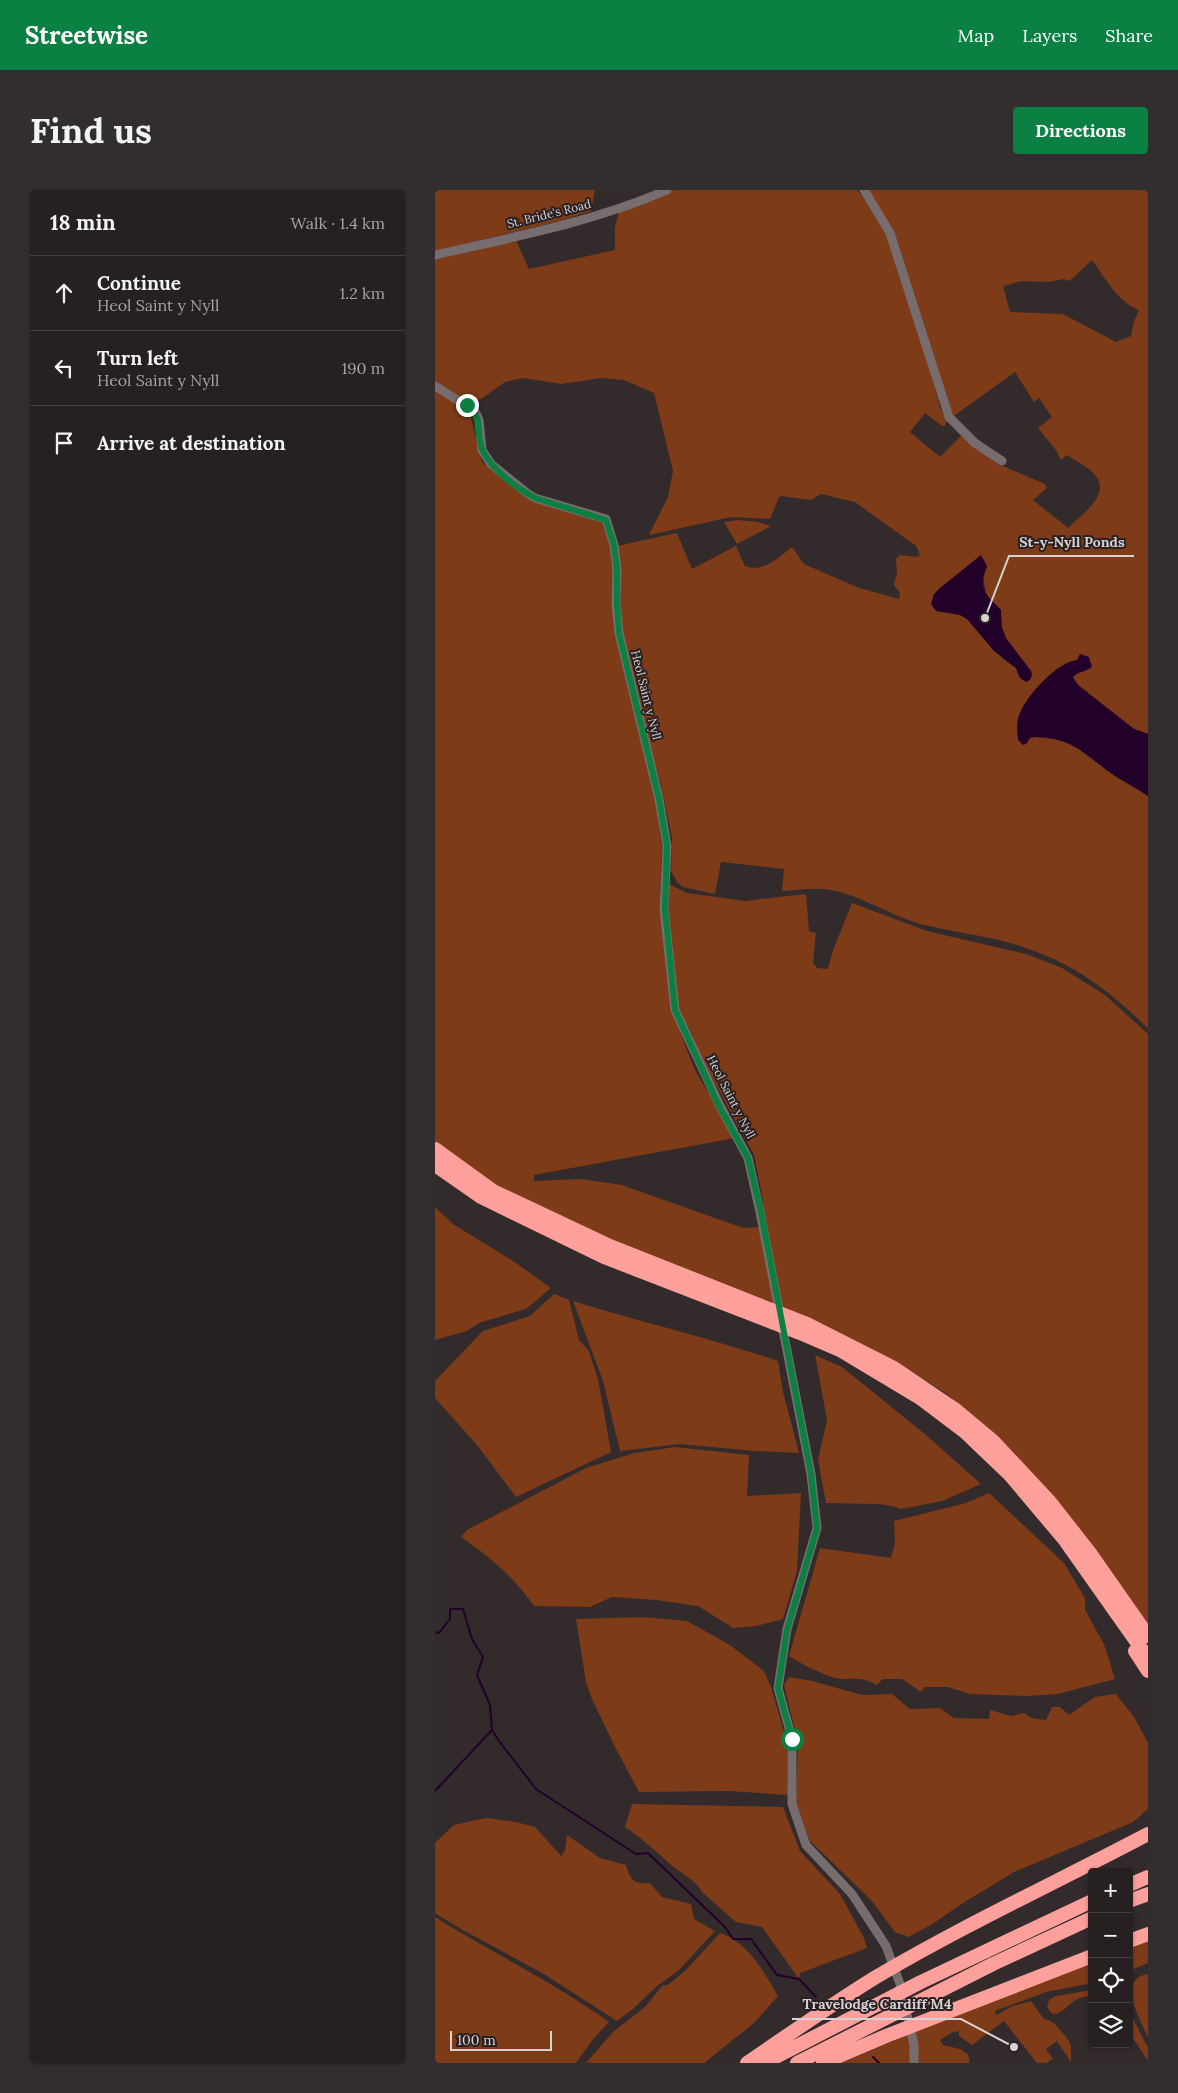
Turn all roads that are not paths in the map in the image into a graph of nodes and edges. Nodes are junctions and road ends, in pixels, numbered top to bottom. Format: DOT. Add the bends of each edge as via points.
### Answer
graph roads {
  1 [pos="667,190"];
  2 [pos="864,190"];
  3 [pos="435,255"];
  4 [pos="435,386"];
  5 [pos="1002,461"];
  6 [pos="435,1149"];
  7 [pos="435,1165"];
  8 [pos="806,1329"];
  9 [pos="1085,1566"];
  10 [pos="1148,1636"];
  11 [pos="1148,1658"];
  12 [pos="1148,1671"];
  13 [pos="1148,1826"];
  14 [pos="1148,1834"];
  15 [pos="1148,1877"];
  16 [pos="1133,1883"];
  17 [pos="1148,1894"];
  18 [pos="1020,1899"];
  19 [pos="1133,1900"];
  20 [pos="1088,1903"];
  21 [pos="1088,1920"];
  22 [pos="1148,1934"];
  23 [pos="1133,1940"];
  24 [pos="1088,1958"];
  25 [pos="747,2063"];
  26 [pos="764,2063"];
  27 [pos="797,2063"];
  28 [pos="823,2063"];
  29 [pos="914,2063"];
  1 -- 3 [label="street, St. Bride's Road" via="640,202 573,222"];
  2 -- 5 [label="street" via="890,233 949,417 975,443"];
  4 -- 29 [label="street, Heol Saint y Nyll" via="475,412 482,450 491,464 508,479 535,498 606,520 613,543 619,633 659,799 667,846 665,909 675,1010 719,1106 748,1158 811,1474 817,1528 787,1630 778,1688 792,1739 792,1804 806,1845 852,1894 886,1946 900,1984 914,2045"];
  6 -- 8 [label="highway" via="493,1191 618,1250 763,1305"];
  7 -- 8 [label="highway" via="481,1197 604,1257 766,1320"];
  8 -- 9 [label="highway" via="912,1393 965,1432 1010,1475"];
  8 -- 10 [label="highway" via="894,1368 956,1410 993,1441 1050,1502"];
  9 -- 11 [label="highway"];
  9 -- 12 [label="highway" via="1100,1596"];
  13 -- 18 [label="highway"];
  14 -- 18 [label="highway"];
  15 -- 16 [label="highway"];
  17 -- 19 [label="highway"];
  18 -- 25 [label="highway" via="876,1977"];
  20 -- 26 [label="highway" via="921,1982"];
  21 -- 27 [label="highway"];
  22 -- 23 [label="highway"];
  24 -- 28 [label="highway"];
}
